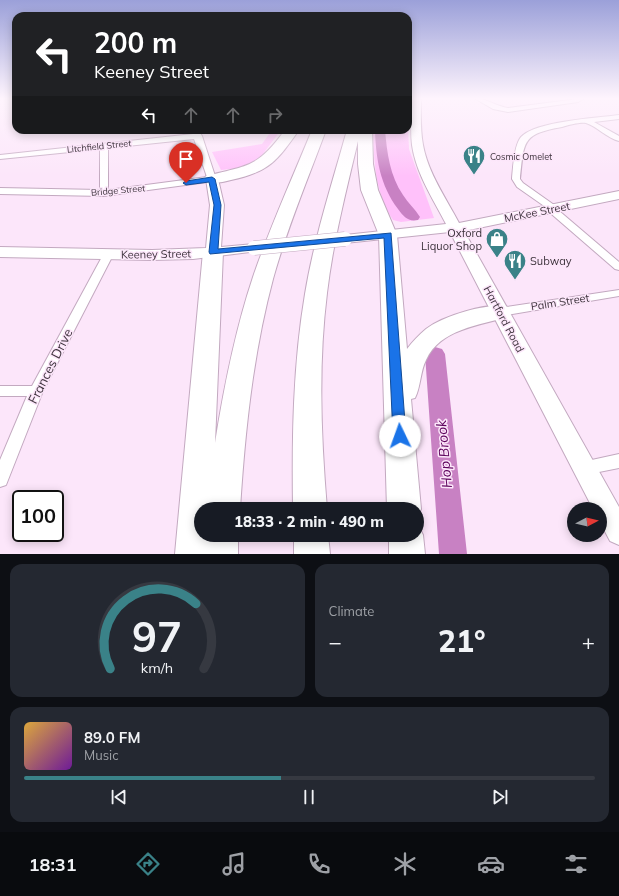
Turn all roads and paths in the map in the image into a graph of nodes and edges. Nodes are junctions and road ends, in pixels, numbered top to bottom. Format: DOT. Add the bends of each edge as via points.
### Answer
graph roads {
  1 [pos="416,124"];
  2 [pos="575,124"];
  3 [pos="591,124"];
  4 [pos="190,134"];
  5 [pos="197,134"];
  6 [pos="289,134"];
  7 [pos="317,134"];
  8 [pos="353,134"];
  9 [pos="365,134"];
  10 [pos="619,138"];
  11 [pos="104,146"];
  12 [pos="0,157"];
  13 [pos="212,179"];
  14 [pos="0,191"];
  15 [pos="104,193"];
  16 [pos="619,195"];
  17 [pos="553,209"];
  18 [pos="455,228"];
  19 [pos="388,235"];
  20 [pos="0,252"];
  21 [pos="213,252"];
  22 [pos="108,255"];
  23 [pos="619,267"];
  24 [pos="619,293"];
  25 [pos="500,312"];
  26 [pos="0,391"];
  27 [pos="36,391"];
  28 [pos="401,452"];
  29 [pos="619,461"];
  30 [pos="584,468"];
  31 [pos="0,480"];
  32 [pos="225,502"];
  33 [pos="310,502"];
  34 [pos="404,502"];
  35 [pos="619,532"];
  36 [pos="221,542"];
  37 [pos="311,542"];
  38 [pos="406,542"];
  39 [pos="193,554"];
  40 [pos="220,554"];
  41 [pos="312,554"];
  42 [pos="407,554"];
  1 -- 18 [label="main road, Hartford Road" via="420,159"];
  2 -- 17 [label="street" via="541,129 530,133 524,140 516,178 520,185"];
  3 -- 10 [label="street"];
  4 -- 11 [label="street, Litchfield Street"];
  5 -- 13 [label="street"];
  6 -- 13 [label="highway" via="276,153 263,165 243,173"];
  7 -- 32 [label="highway" via="273,248 254,312 234,412"];
  8 -- 33 [label="highway" via="323,253 313,316 308,408"];
  9 -- 19 [label="highway" via="370,192"];
  11 -- 12 [label="street, Litchfield Street"];
  11 -- 15 [label="street"];
  13 -- 15 [label="street, Bridge Street"];
  13 -- 21 [label="main road" via="217,205"];
  14 -- 15 [label="street, Bridge Street"];
  16 -- 17 [label="main road, McKee Street"];
  17 -- 18 [label="main road, McKee Street"];
  17 -- 23 [label="street"];
  18 -- 19 [label="main road, Keeney Street"];
  18 -- 25 [label="main road, Hartford Road"];
  19 -- 21 [label="main road, Keeney Street, bridge"];
  19 -- 28 [label="highway"];
  20 -- 22 [label="main road, Keeney Street"];
  21 -- 22 [label="main road, Keeney Street"];
  21 -- 39 [label="highway"];
  22 -- 27 [label="street, Frances Drive"];
  24 -- 25 [label="street, Palm Street"];
  25 -- 28 [label="highway" via="473,317 447,326 432,336 415,355 405,384"];
  25 -- 30 [label="main road, Hartford Road"];
  26 -- 27 [label="street"];
  27 -- 31 [label="street, Frances Drive"];
  28 -- 34 [label="highway"];
  29 -- 30 [label="street"];
  30 -- 35 [label="main road, Hartford Road"];
  36 -- 40 [label="highway"];
  37 -- 41 [label="highway"];
  38 -- 42 [label="highway"];
}
